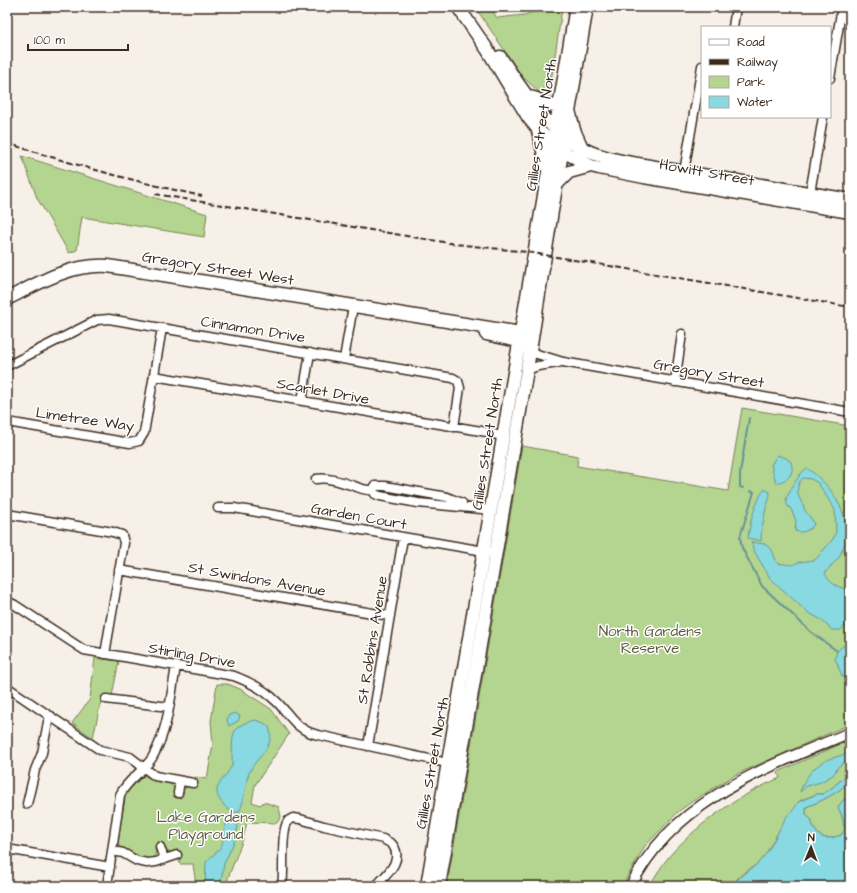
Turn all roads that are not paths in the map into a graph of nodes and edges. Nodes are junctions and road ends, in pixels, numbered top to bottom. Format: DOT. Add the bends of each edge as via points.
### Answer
graph roads {
  1 [pos="458,7"];
  2 [pos="465,7"];
  3 [pos="576,7"];
  4 [pos="587,7"];
  5 [pos="736,7"];
  6 [pos="842,7"];
  7 [pos="733,26"];
  8 [pos="831,72"];
  9 [pos="701,76"];
  10 [pos="527,96"];
  11 [pos="564,107"];
  12 [pos="823,118"];
  13 [pos="538,130"];
  14 [pos="560,133"];
  15 [pos="558,148"];
  16 [pos="582,148"];
  17 [pos="591,166"];
  18 [pos="549,171"];
  19 [pos="683,178"];
  20 [pos="556,185"];
  21 [pos="777,194"];
  22 [pos="810,194"];
  23 [pos="850,200"];
  24 [pos="850,212"];
  25 [pos="7,299"];
  26 [pos="353,306"];
  27 [pos="162,328"];
  28 [pos="682,334"];
  29 [pos="520,341"];
  30 [pos="532,344"];
  31 [pos="310,353"];
  32 [pos="344,359"];
  33 [pos="562,362"];
  34 [pos="7,366"];
  35 [pos="528,370"];
  36 [pos="154,376"];
  37 [pos="675,382"];
  38 [pos="302,401"];
  39 [pos="850,412"];
  40 [pos="7,422"];
  41 [pos="506,424"];
  42 [pos="454,427"];
  43 [pos="487,432"];
  44 [pos="504,437"];
  45 [pos="316,479"];
  46 [pos="385,486"];
  47 [pos="373,490"];
  48 [pos="417,491"];
  49 [pos="383,496"];
  50 [pos="414,502"];
  51 [pos="218,508"];
  52 [pos="479,508"];
  53 [pos="492,510"];
  54 [pos="7,514"];
  55 [pos="403,538"];
  56 [pos="490,552"];
  57 [pos="119,570"];
  58 [pos="7,600"];
  59 [pos="390,616"];
  60 [pos="105,654"];
  61 [pos="176,666"];
  62 [pos="7,687"];
  63 [pos="106,699"];
  64 [pos="169,708"];
  65 [pos="51,716"];
  66 [pos="850,733"];
  67 [pos="368,746"];
  68 [pos="454,765"];
  69 [pos="144,768"];
  70 [pos="180,781"];
  71 [pos="193,783"];
  72 [pos="178,794"];
  73 [pos="27,804"];
  74 [pos="160,847"];
  75 [pos="7,849"];
  76 [pos="112,852"];
  77 [pos="176,855"];
  78 [pos="164,859"];
  79 [pos="110,867"];
  80 [pos="107,886"];
  81 [pos="282,886"];
  82 [pos="376,886"];
  83 [pos="427,886"];
  84 [pos="439,886"];
  85 [pos="631,886"];
  1 -- 13 [label="main road" via="478,34"];
  2 -- 10 [label="main road, Howitt Street"];
  3 -- 11 [label="main road, Gillies Street North"];
  4 -- 11 [label="main road, Gillies Street North"];
  5 -- 7 [label="street"];
  6 -- 8 [label="street"];
  9 -- 19 [label="street"];
  10 -- 11 [label="main road" via="545,105"];
  10 -- 14 [label="main road, Howitt Street"];
  11 -- 14 [label="main road, Gillies Street North"];
  11 -- 16 [label="main road"];
  12 -- 22 [label="street"];
  13 -- 15 [label="main road, Howitt Street"];
  13 -- 18 [label="main road"];
  14 -- 15 [label="main road, Gillies Street North"];
  14 -- 16 [label="main road, Howitt Street"];
  15 -- 17 [label="main road, Howitt Street"];
  15 -- 18 [label="main road, Gillies Street North"];
  15 -- 20 [label="main road, Gillies Street North"];
  16 -- 19 [label="main road, Howitt Street" via="600,156"];
  17 -- 19 [label="main road, Howitt Street" via="644,177"];
  17 -- 20 [label="main road" via="569,172"];
  18 -- 29 [label="main road, Gillies Street North"];
  19 -- 21 [label="main road, Howitt Street"];
  20 -- 30 [label="main road, Gillies Street North"];
  21 -- 22 [label="main road, Howitt Street"];
  21 -- 24 [label="main road, Howitt Street"];
  22 -- 23 [label="main road, Howitt Street"];
  25 -- 26 [label="main road, Gregory Street West" via="61,273 81,267 102,266"];
  26 -- 29 [label="main road, Gregory Street West" via="429,319"];
  26 -- 32 [label="street"];
  27 -- 31 [label="street, Cinnamon Drive"];
  27 -- 34 [label="street, Cinnamon Drive" via="109,318 99,319"];
  27 -- 36 [label="street, Limetree Way"];
  28 -- 37 [label="street"];
  29 -- 30 [label="main road, Gregory Street West"];
  29 -- 41 [label="main road, Gillies Street North"];
  30 -- 33 [label="street, Gregory Street"];
  30 -- 35 [label="main road, Gillies Street North"];
  31 -- 32 [label="street, Cinnamon Drive"];
  31 -- 38 [label="street"];
  32 -- 42 [label="street, Cinnamon Drive" via="456,379 460,388"];
  33 -- 35 [label="street, Gregory Street"];
  33 -- 37 [label="street, Gregory Street"];
  35 -- 56 [label="main road, Gillies Street North"];
  36 -- 38 [label="street, Scarlet Drive"];
  36 -- 40 [label="street, Limetree Way" via="144,435 136,442"];
  37 -- 39 [label="street, Gregory Street"];
  38 -- 42 [label="street, Scarlet Drive"];
  41 -- 43 [label="street" via="497,431"];
  41 -- 44 [label="main road, Gillies Street North"];
  42 -- 43 [label="street, Scarlet Drive"];
  43 -- 44 [label="street, Scarlet Drive"];
  44 -- 53 [label="main road, Gillies Street North"];
  45 -- 47 [label="street"];
  46 -- 47 [label="street" via="375,486"];
  46 -- 48 [label="street"];
  46 -- 49 [label="street"];
  47 -- 49 [label="street"];
  48 -- 50 [label="street"];
  48 -- 52 [label="street"];
  49 -- 50 [label="street"];
  50 -- 52 [label="street"];
  51 -- 55 [label="street, Garden Court" via="234,508"];
  52 -- 53 [label="street"];
  53 -- 56 [label="main road, Gillies Street North"];
  54 -- 57 [label="street" via="113,532 122,536 124,542"];
  55 -- 56 [label="street, Garden Court"];
  55 -- 59 [label="street, St Robbins Avenue"];
  56 -- 68 [label="main road, Gillies Street North"];
  57 -- 59 [label="street, St Swindons Avenue"];
  57 -- 60 [label="street"];
  58 -- 60 [label="street, Stirling Drive" via="78,647"];
  59 -- 67 [label="street, St Robbins Avenue"];
  60 -- 61 [label="street, Stirling Drive"];
  61 -- 64 [label="street"];
  61 -- 67 [label="street, Stirling Drive" via="246,680 270,696 303,730"];
  62 -- 65 [label="street"];
  63 -- 64 [label="street"];
  64 -- 69 [label="street" via="156,749"];
  65 -- 69 [label="street" via="98,748 130,756"];
  65 -- 73 [label="street"];
  66 -- 85 [label="street" via="751,776 698,808 656,847"];
  67 -- 68 [label="street, Stirling Drive"];
  68 -- 83 [label="main road, Gillies Street North"];
  68 -- 84 [label="main road, Gillies Street North"];
  69 -- 70 [label="street" via="154,776"];
  69 -- 76 [label="street" via="120,795"];
  70 -- 71 [label="street"];
  70 -- 72 [label="street"];
  74 -- 78 [label="street"];
  75 -- 79 [label="street"];
  76 -- 78 [label="street" via="123,853 144,863"];
  76 -- 79 [label="street"];
  77 -- 78 [label="street"];
  79 -- 80 [label="street"];
  81 -- 82 [label="street" via="285,828 288,821 296,818 383,839 392,844 397,853 395,863"];
}
